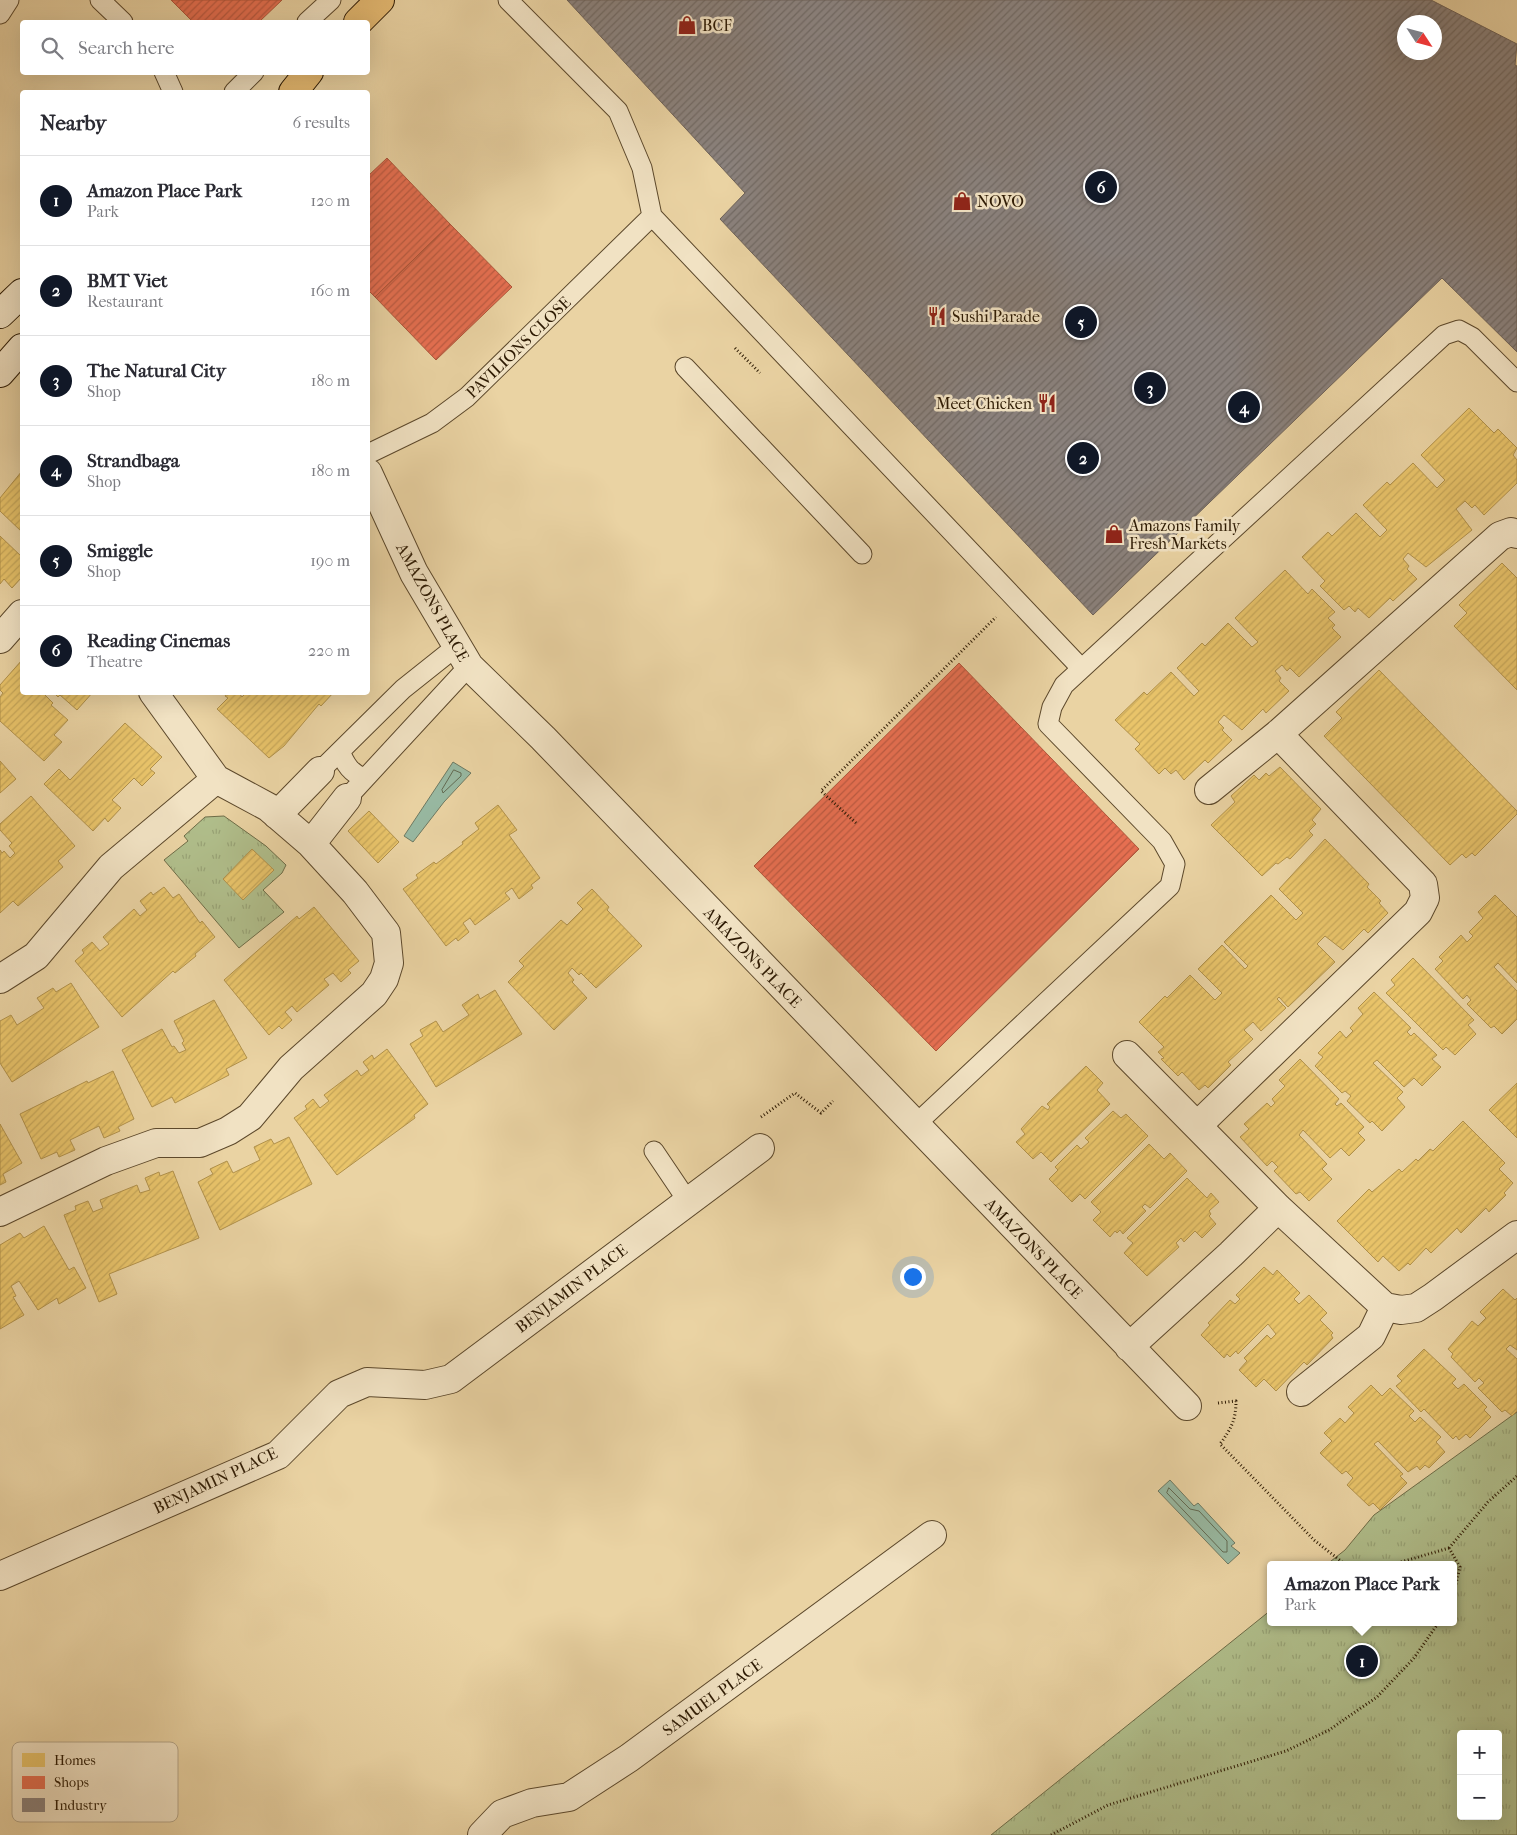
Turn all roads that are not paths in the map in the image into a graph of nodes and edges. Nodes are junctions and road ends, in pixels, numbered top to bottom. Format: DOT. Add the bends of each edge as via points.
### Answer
graph roads {
  1 [pos="9,0"];
  2 [pos="100,0"];
  3 [pos="331,0"];
  4 [pos="380,0"];
  5 [pos="508,0"];
  6 [pos="0,14"];
  7 [pos="121,20"];
  8 [pos="309,20"];
  9 [pos="360,20"];
  10 [pos="165,75"];
  11 [pos="251,75"];
  12 [pos="307,75"];
  13 [pos="172,90"];
  14 [pos="236,90"];
  15 [pos="295,90"];
  16 [pos="652,216"];
  17 [pos="20,295"];
  18 [pos="0,314"];
  19 [pos="20,350"];
  20 [pos="685,367"];
  21 [pos="0,373"];
  22 [pos="1517,382"];
  23 [pos="370,453"];
  24 [pos="370,477"];
  25 [pos="1517,534"];
  26 [pos="862,554"];
  27 [pos="20,616"];
  28 [pos="0,638"];
  29 [pos="463,656"];
  30 [pos="1081,668"];
  31 [pos="155,695"];
  32 [pos="1278,734"];
  33 [pos="340,751"];
  34 [pos="320,771"];
  35 [pos="216,779"];
  36 [pos="356,788"];
  37 [pos="1209,790"];
  38 [pos="278,815"];
  39 [pos="311,844"];
  40 [pos="0,979"];
  41 [pos="1127,1055"];
  42 [pos="915,1125"];
  43 [pos="1198,1125"];
  44 [pos="760,1148"];
  45 [pos="654,1151"];
  46 [pos="687,1200"];
  47 [pos="1278,1208"];
  48 [pos="0,1212"];
  49 [pos="1517,1235"];
  50 [pos="1385,1307"];
  51 [pos="1129,1346"];
  52 [pos="1301,1392"];
  53 [pos="1187,1406"];
  54 [pos="932,1535"];
  55 [pos="0,1576"];
  56 [pos="482,1835"];
  1 -- 6 [label="lane"];
  2 -- 7 [label="lane"];
  3 -- 8 [label="lane"];
  4 -- 9 [label="highway"];
  5 -- 16 [label="lane" via="618,111 642,168"];
  10 -- 13 [label="lane"];
  11 -- 14 [label="lane"];
  12 -- 15 [label="highway"];
  16 -- 23 [label="lane, PAVILIONS CLOSE" via="467,397 432,423"];
  16 -- 30 [label="lane"];
  17 -- 18 [label="street"];
  19 -- 21 [label="street"];
  20 -- 26 [label="lane"];
  22 -- 30 [label="lane" via="1472,337 1460,330 1444,336"];
  24 -- 29 [label="street, AMAZONS PLACE" via="414,573"];
  25 -- 32 [label="street" via="1511,532 1500,536"];
  27 -- 28 [label="street"];
  29 -- 33 [label="lane" via="403,689"];
  29 -- 36 [label="lane"];
  29 -- 42 [label="street, AMAZONS PLACE"];
  30 -- 42 [label="lane" via="1064,685 1052,707 1048,724 1162,841 1175,864 1170,886"];
  31 -- 35 [label="street"];
  32 -- 37 [label="street"];
  32 -- 43 [label="street" via="1423,884 1425,898 1418,912"];
  33 -- 34 [label="lane"];
  33 -- 36 [label="lane" via="346,766 358,776"];
  34 -- 38 [label="street"];
  35 -- 38 [label="street"];
  35 -- 40 [label="street" via="111,866 36,956"];
  36 -- 39 [label="street"];
  38 -- 39 [label="street"];
  39 -- 48 [label="street" via="355,892 386,933 389,963 374,994 291,1068 250,1117 228,1131 200,1143 156,1143 106,1161"];
  41 -- 43 [label="street"];
  42 -- 51 [label="street, AMAZONS PLACE"];
  43 -- 47 [label="street"];
  44 -- 46 [label="street, BENJAMIN PLACE"];
  45 -- 46 [label="lane"];
  46 -- 55 [label="street, BENJAMIN PLACE" via="451,1380 424,1386 367,1382 360,1385 340,1394 278,1454"];
  47 -- 50 [label="street"];
  47 -- 51 [label="street"];
  49 -- 50 [label="street" via="1416,1308"];
  50 -- 52 [label="street" via="1370,1336"];
  51 -- 53 [label="street, AMAZONS PLACE"];
  54 -- 56 [label="street, SAMUEL PLACE" via="629,1758 569,1797 532,1803 502,1814"];
}
